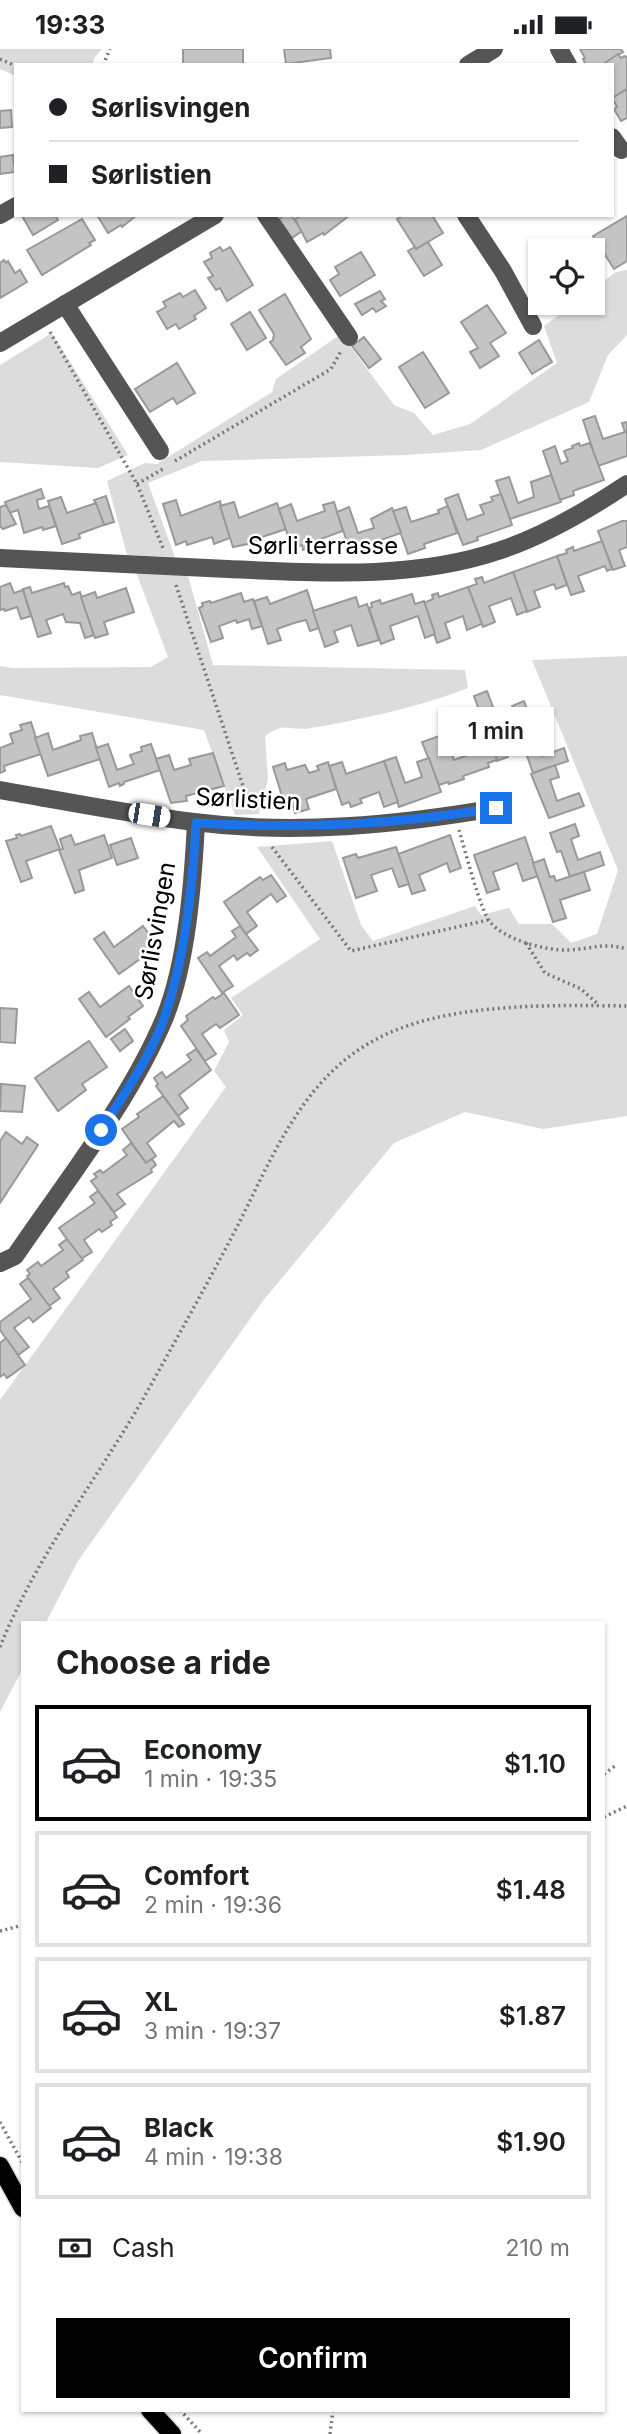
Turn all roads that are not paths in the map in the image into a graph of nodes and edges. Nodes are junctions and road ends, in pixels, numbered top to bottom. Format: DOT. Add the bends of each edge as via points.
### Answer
graph roads {
  1 [pos="494,49"];
  2 [pos="473,63"];
  3 [pos="212,217"];
  4 [pos="267,217"];
  5 [pos="467,217"];
  6 [pos="65,304"];
  7 [pos="533,326"];
  8 [pos="349,337"];
  9 [pos="0,343"];
  10 [pos="160,451"];
  11 [pos="627,484"];
  12 [pos="0,558"];
  13 [pos="0,790"];
  14 [pos="496,808"];
  15 [pos="196,823"];
  16 [pos="8,1260"];
  17 [pos="0,1279"];
  18 [pos="0,2166"];
  19 [pos="21,2204"];
  20 [pos="152,2412"];
  21 [pos="172,2434"];
  1 -- 2 [label="street"];
  3 -- 6 [label="street"];
  4 -- 8 [label="street"];
  5 -- 7 [label="street"];
  6 -- 9 [label="street"];
  6 -- 10 [label="street"];
  11 -- 12 [label="street, Sørli terrasse" via="584,512 502,550 412,569 288,572"];
  13 -- 15 [label="street, Sørlistien"];
  14 -- 15 [label="street, Sørlistien" via="359,825"];
  15 -- 16 [label="street, Sørlisvingen" via="179,965 165,1015 138,1073"];
  16 -- 17 [label="street, Sørlisvingen"];
  18 -- 19 [label="main road"];
  20 -- 21 [label="main road"];
}
